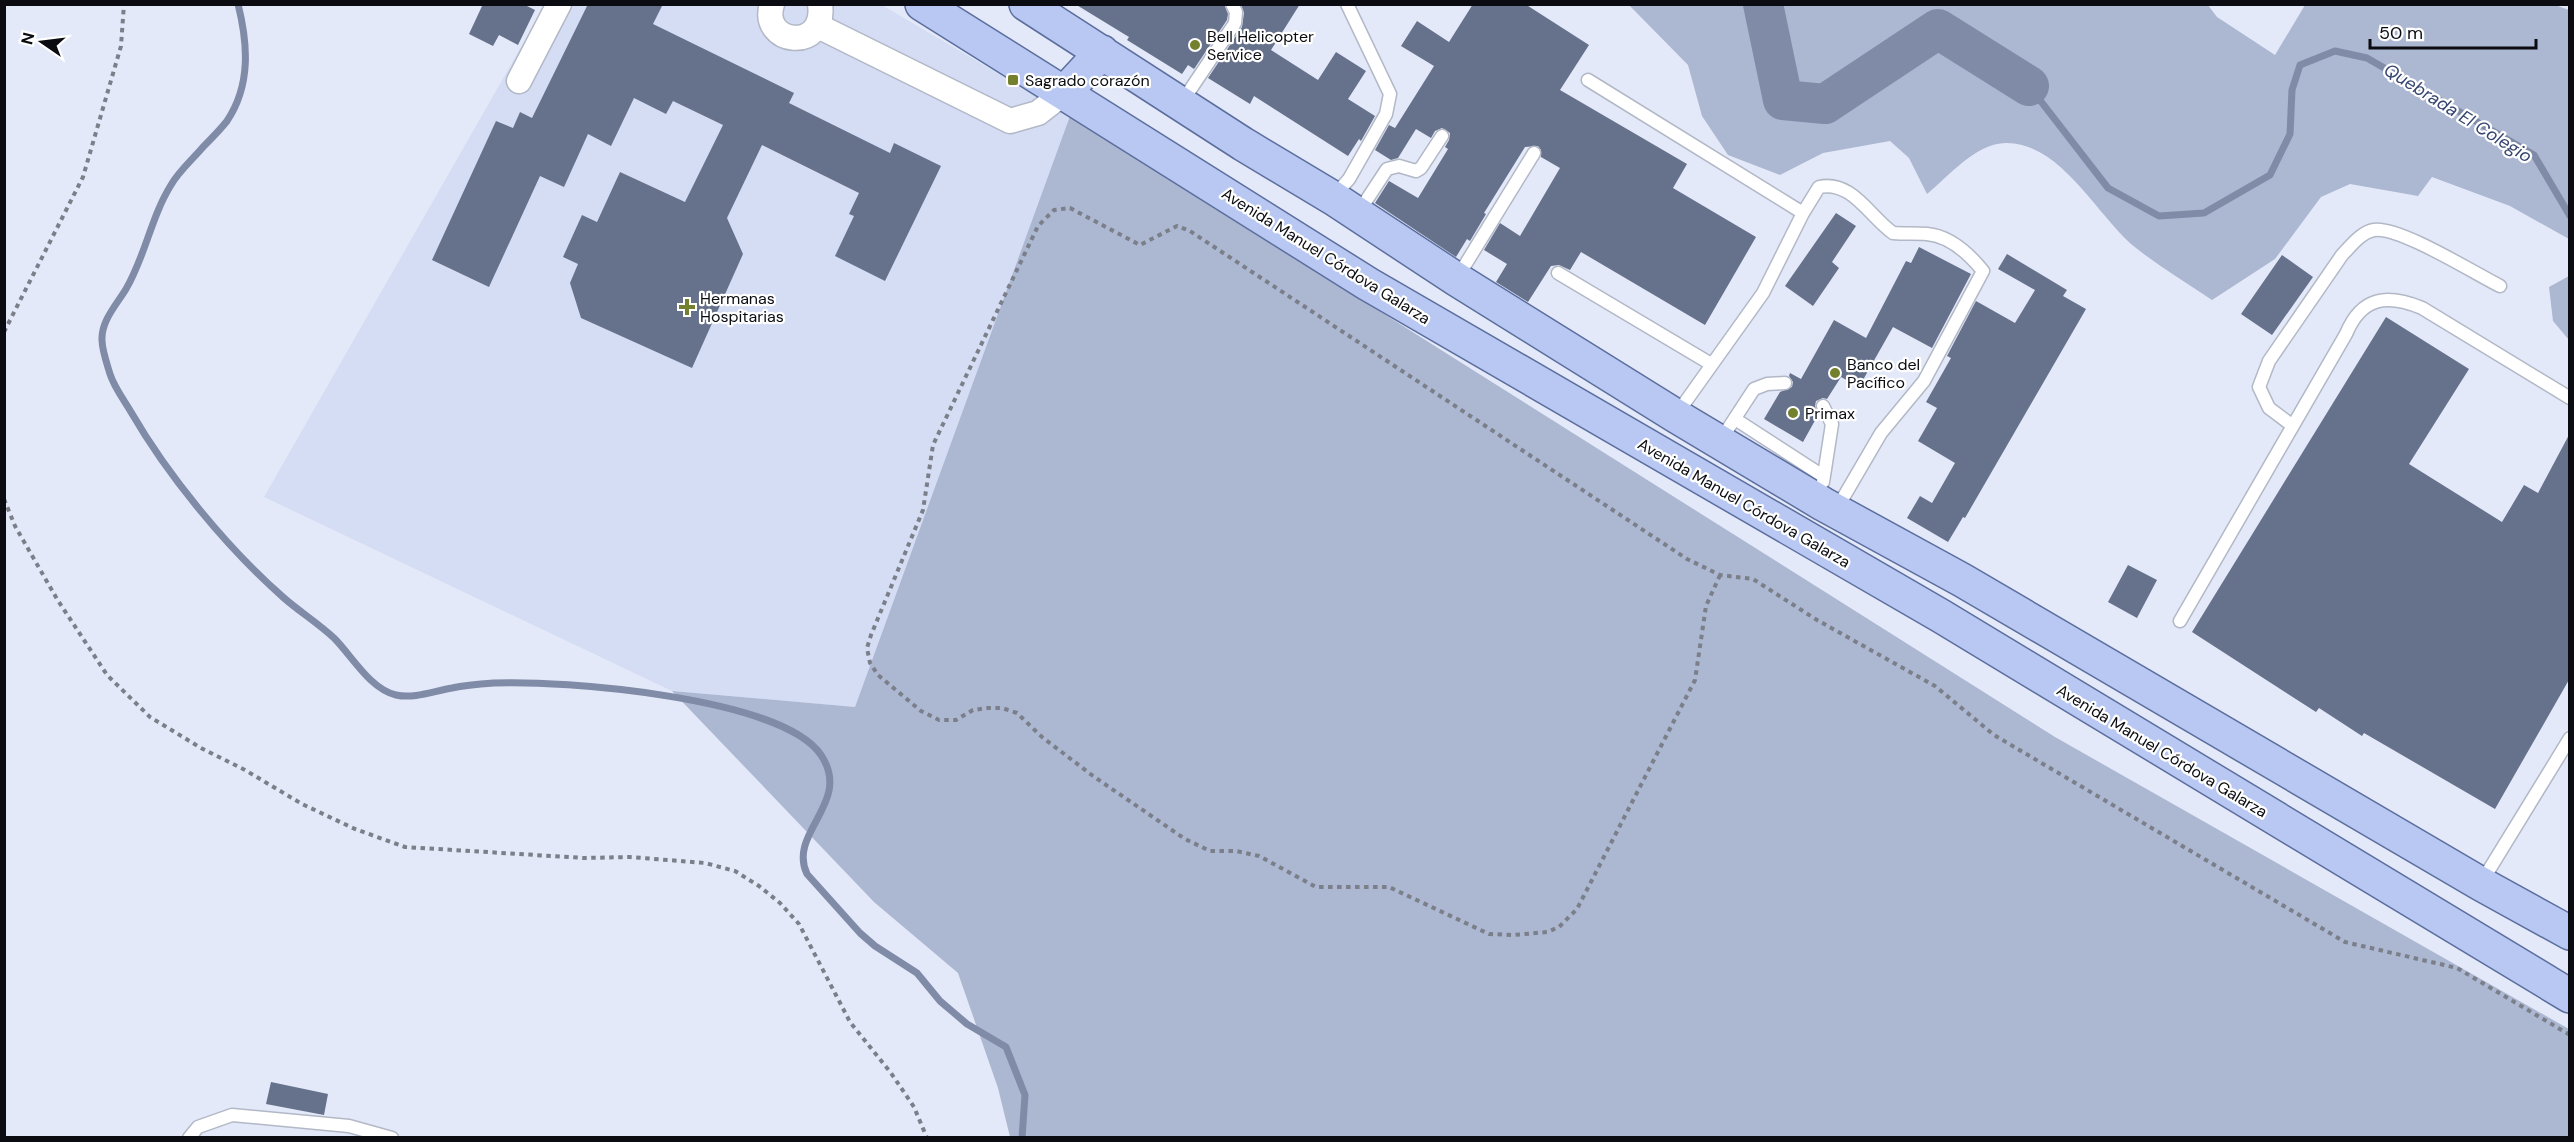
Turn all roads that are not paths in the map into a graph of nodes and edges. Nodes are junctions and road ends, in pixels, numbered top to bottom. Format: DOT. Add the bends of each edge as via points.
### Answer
graph roads {
  1 [pos="560,4"];
  2 [pos="772,4"];
  3 [pos="922,4"];
  4 [pos="1026,4"];
  5 [pos="1232,4"];
  6 [pos="1347,4"];
  7 [pos="819,15"];
  8 [pos="1102,52"];
  9 [pos="1588,80"];
  10 [pos="519,81"];
  11 [pos="1065,92"];
  12 [pos="1182,104"];
  13 [pos="1442,136"];
  14 [pos="1534,153"];
  15 [pos="1345,206"];
  16 [pos="1803,213"];
  17 [pos="1558,273"];
  18 [pos="1456,279"];
  19 [pos="2500,286"];
  20 [pos="1712,364"];
  21 [pos="1785,383"];
  22 [pos="2570,398"];
  23 [pos="1823,406"];
  24 [pos="1676,416"];
  25 [pos="2293,426"];
  26 [pos="1727,430"];
  27 [pos="1827,497"];
  28 [pos="1962,580"];
  29 [pos="1941,616"];
  30 [pos="2180,621"];
  31 [pos="2221,731"];
  32 [pos="2570,738"];
  33 [pos="2198,773"];
  34 [pos="2481,884"];
  35 [pos="2570,933"];
  36 [pos="2570,996"];
  37 [pos="189,1137"];
  38 [pos="392,1137"];
  1 -- 10 [label="street"];
  2 -- 7 [label="street" via="772,22 788,38 800,39 810,34"];
  3 -- 11 [label="main road, Avenida Manuel Córdova Galarza"];
  4 -- 8 [label="main road"];
  5 -- 12 [label="lane" via="1236,12 1234,23"];
  6 -- 15 [label="lane" via="1390,94 1386,114 1349,179"];
  7 -- 11 [label="street" via="1010,121 1038,113"];
  8 -- 11 [label="main road"];
  8 -- 12 [label="main road"];
  9 -- 16 [label="lane"];
  11 -- 29 [label="main road, Avenida Manuel Córdova Galarza" via="1368,284"];
  12 -- 15 [label="main road"];
  13 -- 15 [label="lane" via="1421,168 1387,169"];
  14 -- 18 [label="lane"];
  15 -- 18 [label="main road"];
  16 -- 20 [label="lane" via="1763,293"];
  16 -- 27 [label="lane" via="1819,187 1831,184 1860,201 1893,233 1929,234 1954,244 1983,271 1924,381"];
  17 -- 20 [label="lane"];
  18 -- 24 [label="main road"];
  19 -- 25 [label="lane" via="2402,235 2374,230 2356,240 2269,361 2259,387 2269,408"];
  20 -- 24 [label="lane"];
  21 -- 26 [label="lane" via="1754,389"];
  22 -- 25 [label="lane" via="2422,308 2382,299 2372,302 2352,319"];
  23 -- 27 [label="lane" via="1832,424"];
  24 -- 26 [label="main road"];
  25 -- 30 [label="lane"];
  26 -- 27 [label="main road"];
  27 -- 28 [label="main road"];
  28 -- 29 [label="main road"];
  28 -- 31 [label="main road"];
  29 -- 33 [label="main road, Avenida Manuel Córdova Galarza"];
  31 -- 33 [label="main road"];
  31 -- 34 [label="main road"];
  32 -- 34 [label="lane"];
  33 -- 36 [label="main road, Avenida Manuel Córdova Galarza"];
  34 -- 35 [label="main road"];
  37 -- 38 [label="lane" via="198,1127 232,1115 349,1126"];
}
